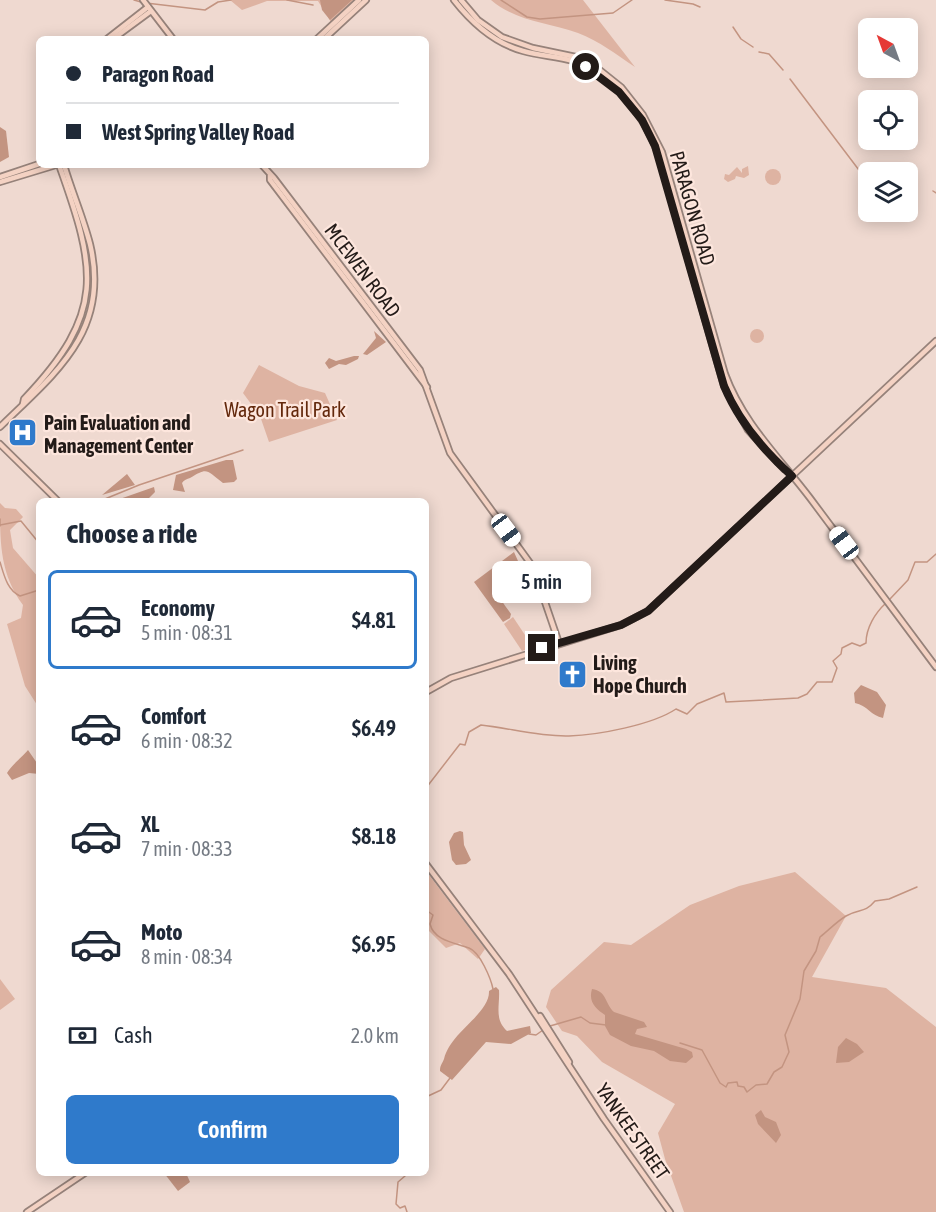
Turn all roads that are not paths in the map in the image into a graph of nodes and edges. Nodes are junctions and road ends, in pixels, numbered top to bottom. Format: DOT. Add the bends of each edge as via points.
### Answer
graph roads {
  1 [pos="143,0"];
  2 [pos="359,0"];
  3 [pos="366,0"];
  4 [pos="454,0"];
  5 [pos="461,0"];
  6 [pos="150,9"];
  7 [pos="111,36"];
  8 [pos="117,36"];
  9 [pos="171,36"];
  10 [pos="320,36"];
  11 [pos="327,36"];
  12 [pos="36,165"];
  13 [pos="47,168"];
  14 [pos="58,168"];
  15 [pos="65,168"];
  16 [pos="264,168"];
  17 [pos="0,177"];
  18 [pos="0,182"];
  19 [pos="936,341"];
  20 [pos="23,404"];
  21 [pos="0,427"];
  22 [pos="0,444"];
  23 [pos="792,476"];
  24 [pos="55,498"];
  25 [pos="558,643"];
  26 [pos="936,667"];
  27 [pos="429,690"];
  28 [pos="429,868"];
  29 [pos="81,1176"];
  30 [pos="27,1212"];
  31 [pos="670,1212"];
  1 -- 6 [label="street"];
  2 -- 10 [label="street"];
  3 -- 11 [label="street"];
  4 -- 23 [label="street, PARAGON ROAD" via="472,21 500,42 572,60 601,76 642,120 658,153 728,394 753,436"];
  5 -- 23 [label="street, PARAGON ROAD" via="478,20 502,37 576,57 596,67 626,92 649,123 662,152 731,391 753,429"];
  6 -- 7 [label="street"];
  6 -- 8 [label="street"];
  6 -- 9 [label="street"];
  12 -- 17 [label="street"];
  13 -- 18 [label="street"];
  14 -- 20 [label="street" via="86,252 86,297 74,338"];
  15 -- 20 [label="street" via="90,245 91,300 85,328 64,364"];
  16 -- 25 [label="street, MCEWEN ROAD" via="420,370 450,453 533,567"];
  19 -- 23 [label="street"];
  20 -- 21 [label="street"];
  22 -- 24 [label="street"];
  23 -- 25 [label="street" via="648,611 621,625"];
  23 -- 26 [label="street, PARAGON ROAD"];
  25 -- 27 [label="street" via="458,676"];
  28 -- 31 [label="street, YANKEE STREET" via="527,1000"];
  29 -- 30 [label="street"];
}
